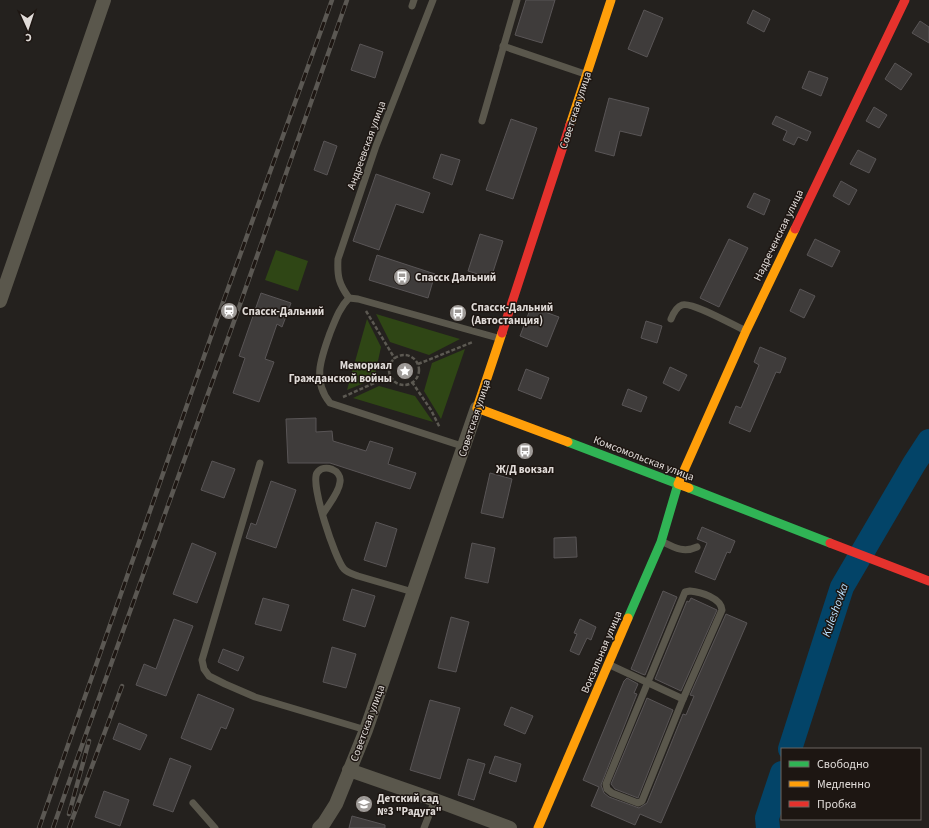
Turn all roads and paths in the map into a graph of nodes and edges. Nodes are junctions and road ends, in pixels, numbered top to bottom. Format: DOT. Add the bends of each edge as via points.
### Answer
graph roads {
  1 [pos="104,0"];
  2 [pos="432,0"];
  3 [pos="517,0"];
  4 [pos="611,0"];
  5 [pos="905,0"];
  6 [pos="503,46"];
  7 [pos="587,74"];
  8 [pos="482,121"];
  9 [pos="349,298"];
  10 [pos="358,298"];
  11 [pos="0,301"];
  12 [pos="671,319"];
  13 [pos="746,331"];
  14 [pos="489,335"];
  15 [pos="500,339"];
  16 [pos="395,358"];
  17 [pos="418,364"];
  18 [pos="390,376"];
  19 [pos="412,382"];
  20 [pos="330,403"];
  21 [pos="478,408"];
  22 [pos="447,442"];
  23 [pos="465,447"];
  24 [pos="260,464"];
  25 [pos="678,484"];
  26 [pos="323,514"];
  27 [pos="661,542"];
  28 [pos="697,547"];
  29 [pos="926,580"];
  30 [pos="413,592"];
  31 [pos="608,664"];
  32 [pos="647,682"];
  33 [pos="683,699"];
  34 [pos="366,730"];
  35 [pos="349,770"];
  36 [pos="435,800"];
  37 [pos="193,803"];
  38 [pos="215,828"];
  39 [pos="319,828"];
  40 [pos="424,828"];
  41 [pos="510,828"];
  42 [pos="538,828"];
  1 -- 11 [label="street"];
  2 -- 9 [label="lane, Андреевская улица" via="376,146 338,259 337,274 341,287"];
  3 -- 6 [label="lane"];
  4 -- 7 [label="main road, Советская улица"];
  5 -- 13 [label="main road, Надреченская улица"];
  6 -- 7 [label="lane"];
  6 -- 8 [label="lane"];
  7 -- 15 [label="main road, Советская улица"];
  9 -- 10 [label="lane"];
  9 -- 20 [label="lane" via="335,320 321,358 320,386"];
  10 -- 14 [label="lane"];
  10 -- 16 [label="path"];
  12 -- 13 [label="lane" via="681,304 687,304"];
  13 -- 25 [label="main road, Надреченская улица"];
  14 -- 15 [label="lane"];
  14 -- 17 [label="path"];
  15 -- 21 [label="main road, Советская улица"];
  16 -- 17 [label="path" via="406,355"];
  16 -- 18 [label="path" via="390,364"];
  17 -- 19 [label="path" via="418,374"];
  18 -- 19 [label="path" via="399,384"];
  18 -- 20 [label="path"];
  19 -- 22 [label="path"];
  20 -- 22 [label="lane"];
  21 -- 23 [label="street, Советская улица"];
  21 -- 25 [label="main road, Комсомольская улица"];
  22 -- 23 [label="lane"];
  23 -- 30 [label="street, Советская улица"];
  24 -- 34 [label="lane" via="202,660 204,669 209,676 255,697"];
  25 -- 27 [label="main road, Вокзальная улица"];
  25 -- 29 [label="main road, Комсомольская улица"];
  26 -- 26 [label="lane" via="316,474 320,470 335,469 340,474 339,487"];
  26 -- 30 [label="lane" via="334,550 343,568 351,574"];
  27 -- 28 [label="lane" via="683,550"];
  27 -- 31 [label="main road, Вокзальная улица"];
  30 -- 34 [label="street, Советская улица"];
  31 -- 32 [label="lane"];
  31 -- 42 [label="main road, Вокзальная улица"];
  32 -- 33 [label="lane"];
  32 -- 33 [label="lane" via="685,592 696,591 718,601 722,610"];
  32 -- 33 [label="lane" via="606,784 607,789 612,792 638,803 642,801"];
  34 -- 35 [label="street, Советская улица"];
  35 -- 36 [label="street"];
  35 -- 39 [label="street, Советская улица" via="336,804"];
  36 -- 40 [label="lane"];
  36 -- 41 [label="street"];
  37 -- 38 [label="lane"];
}
